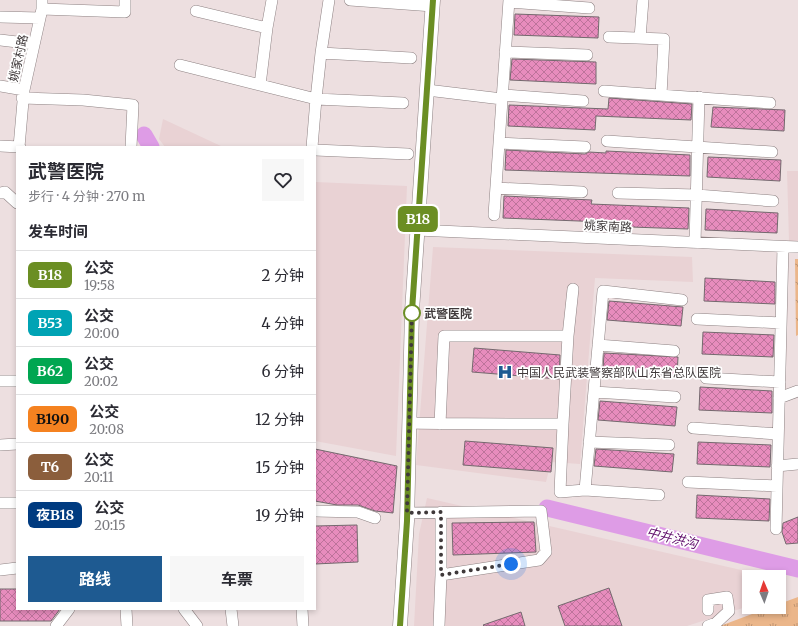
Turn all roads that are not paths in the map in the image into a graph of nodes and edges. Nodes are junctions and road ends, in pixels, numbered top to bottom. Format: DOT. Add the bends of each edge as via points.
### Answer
graph roads {
  1 [pos="125,0"];
  2 [pos="272,0"];
  3 [pos="329,0"];
  4 [pos="350,0"];
  5 [pos="643,0"];
  6 [pos="509,1"];
  7 [pos="433,3"];
  8 [pos="589,8"];
  9 [pos="42,9"];
  10 [pos="196,11"];
  11 [pos="0,17"];
  12 [pos="267,28"];
  13 [pos="609,36"];
  14 [pos="640,38"];
  15 [pos="0,40"];
  16 [pos="34,44"];
  17 [pos="505,52"];
  18 [pos="321,53"];
  19 [pos="587,55"];
  20 [pos="410,58"];
  21 [pos="180,65"];
  22 [pos="260,85"];
  23 [pos="0,86"];
  24 [pos="427,90"];
  25 [pos="604,91"];
  26 [pos="23,94"];
  27 [pos="662,95"];
  28 [pos="502,97"];
  29 [pos="699,97"];
  30 [pos="316,99"];
  31 [pos="584,101"];
  32 [pos="403,103"];
  33 [pos="770,103"];
  34 [pos="607,141"];
  35 [pos="499,143"];
  36 [pos="0,146"];
  37 [pos="19,146"];
  38 [pos="131,146"];
  39 [pos="312,146"];
  40 [pos="16,147"];
  41 [pos="585,147"];
  42 [pos="698,148"];
  43 [pos="316,150"];
  44 [pos="772,152"];
  45 [pos="408,154"];
  46 [pos="496,188"];
  47 [pos="582,192"];
  48 [pos="0,193"];
  49 [pos="618,193"];
  50 [pos="697,195"];
  51 [pos="773,201"];
  52 [pos="16,202"];
  53 [pos="494,216"];
  54 [pos="417,230"];
  55 [pos="695,243"];
  56 [pos="783,247"];
  57 [pos="798,247"];
  58 [pos="573,289"];
  59 [pos="682,300"];
  60 [pos="697,319"];
  61 [pos="781,323"];
  62 [pos="568,336"];
  63 [pos="598,345"];
  64 [pos="674,351"];
  65 [pos="706,378"];
  66 [pos="0,381"];
  67 [pos="16,381"];
  68 [pos="780,382"];
  69 [pos="798,391"];
  70 [pos="594,392"];
  71 [pos="674,397"];
  72 [pos="779,398"];
  73 [pos="410,422"];
  74 [pos="440,424"];
  75 [pos="563,424"];
  76 [pos="693,428"];
  77 [pos="778,434"];
  78 [pos="589,442"];
  79 [pos="0,444"];
  80 [pos="16,444"];
  81 [pos="669,446"];
  82 [pos="798,464"];
  83 [pos="777,466"];
  84 [pos="688,482"];
  85 [pos="777,486"];
  86 [pos="585,490"];
  87 [pos="659,495"];
  88 [pos="0,503"];
  89 [pos="16,503"];
  90 [pos="316,511"];
  91 [pos="441,512"];
  92 [pos="407,513"];
  93 [pos="374,518"];
  94 [pos="776,529"];
  95 [pos="16,568"];
  96 [pos="0,570"];
  97 [pos="441,575"];
  98 [pos="68,610"];
  99 [pos="126,610"];
  100 [pos="185,610"];
  101 [pos="231,610"];
  102 [pos="302,610"];
  103 [pos="708,610"];
  104 [pos="56,626"];
  105 [pos="127,626"];
  106 [pos="197,626"];
  107 [pos="233,626"];
  108 [pos="303,626"];
  109 [pos="400,626"];
  110 [pos="439,626"];
  111 [pos="708,626"];
  1 -- 9 [label="street" via="125,12"];
  2 -- 12 [label="street"];
  3 -- 18 [label="street"];
  4 -- 7 [label="street"];
  5 -- 14 [label="street"];
  6 -- 8 [label="street"];
  6 -- 17 [label="street"];
  7 -- 24 [label="main road"];
  9 -- 11 [label="street"];
  9 -- 16 [label="street, 姚家村路"];
  10 -- 12 [label="street"];
  12 -- 22 [label="street"];
  13 -- 14 [label="street"];
  14 -- 27 [label="street" via="664,39"];
  15 -- 16 [label="street"];
  16 -- 26 [label="street, 姚家村路"];
  17 -- 19 [label="street"];
  17 -- 28 [label="street"];
  18 -- 20 [label="street"];
  18 -- 30 [label="street"];
  21 -- 22 [label="street"];
  22 -- 30 [label="street"];
  23 -- 26 [label="street"];
  24 -- 28 [label="street"];
  24 -- 54 [label="main road"];
  25 -- 27 [label="street"];
  26 -- 37 [label="street, 姚家村路"];
  26 -- 38 [label="street" via="133,105"];
  27 -- 29 [label="street"];
  28 -- 31 [label="street"];
  28 -- 35 [label="street"];
  29 -- 33 [label="street"];
  29 -- 42 [label="street"];
  30 -- 32 [label="street"];
  30 -- 39 [label="street"];
  34 -- 42 [label="street"];
  35 -- 41 [label="street"];
  35 -- 46 [label="street"];
  36 -- 40 [label="street"];
  42 -- 44 [label="street"];
  42 -- 50 [label="street"];
  43 -- 45 [label="street"];
  46 -- 47 [label="street"];
  46 -- 53 [label="street"];
  48 -- 52 [label="street" via="5,192"];
  49 -- 50 [label="street"];
  50 -- 51 [label="street"];
  50 -- 55 [label="street"];
  54 -- 55 [label="street, 姚家南路"];
  54 -- 73 [label="main road" via="412,311"];
  55 -- 56 [label="street, 姚家南路"];
  56 -- 57 [label="street, 姚家南路"];
  56 -- 61 [label="street"];
  58 -- 62 [label="street"];
  59 -- 63 [label="street" via="603,291"];
  60 -- 61 [label="street"];
  61 -- 68 [label="street"];
  62 -- 74 [label="street" via="444,336"];
  62 -- 75 [label="street"];
  63 -- 64 [label="street"];
  63 -- 70 [label="street"];
  65 -- 68 [label="street"];
  66 -- 67 [label="street"];
  68 -- 72 [label="street"];
  69 -- 72 [label="street"];
  70 -- 71 [label="street"];
  70 -- 78 [label="street"];
  72 -- 77 [label="street"];
  73 -- 74 [label="street"];
  73 -- 92 [label="main road"];
  74 -- 75 [label="street"];
  75 -- 86 [label="street" via="560,492"];
  76 -- 77 [label="street"];
  77 -- 83 [label="street"];
  78 -- 81 [label="street"];
  78 -- 86 [label="street"];
  79 -- 80 [label="street"];
  82 -- 83 [label="street"];
  83 -- 85 [label="street"];
  84 -- 85 [label="street"];
  85 -- 94 [label="street"];
  86 -- 87 [label="street"];
  88 -- 89 [label="street"];
  90 -- 93 [label="street" via="358,512"];
  91 -- 92 [label="street"];
  91 -- 97 [label="street"];
  91 -- 97 [label="street" via="541,511 546,552 539,560"];
  92 -- 109 [label="main road"];
  95 -- 96 [label="street"];
  97 -- 110 [label="street"];
  98 -- 104 [label="street"];
  99 -- 105 [label="street"];
  100 -- 106 [label="street"];
  101 -- 107 [label="street"];
  102 -- 108 [label="street"];
  103 -- 111 [label="street" via="708,600 727,597 729,611 716,623"];
}
